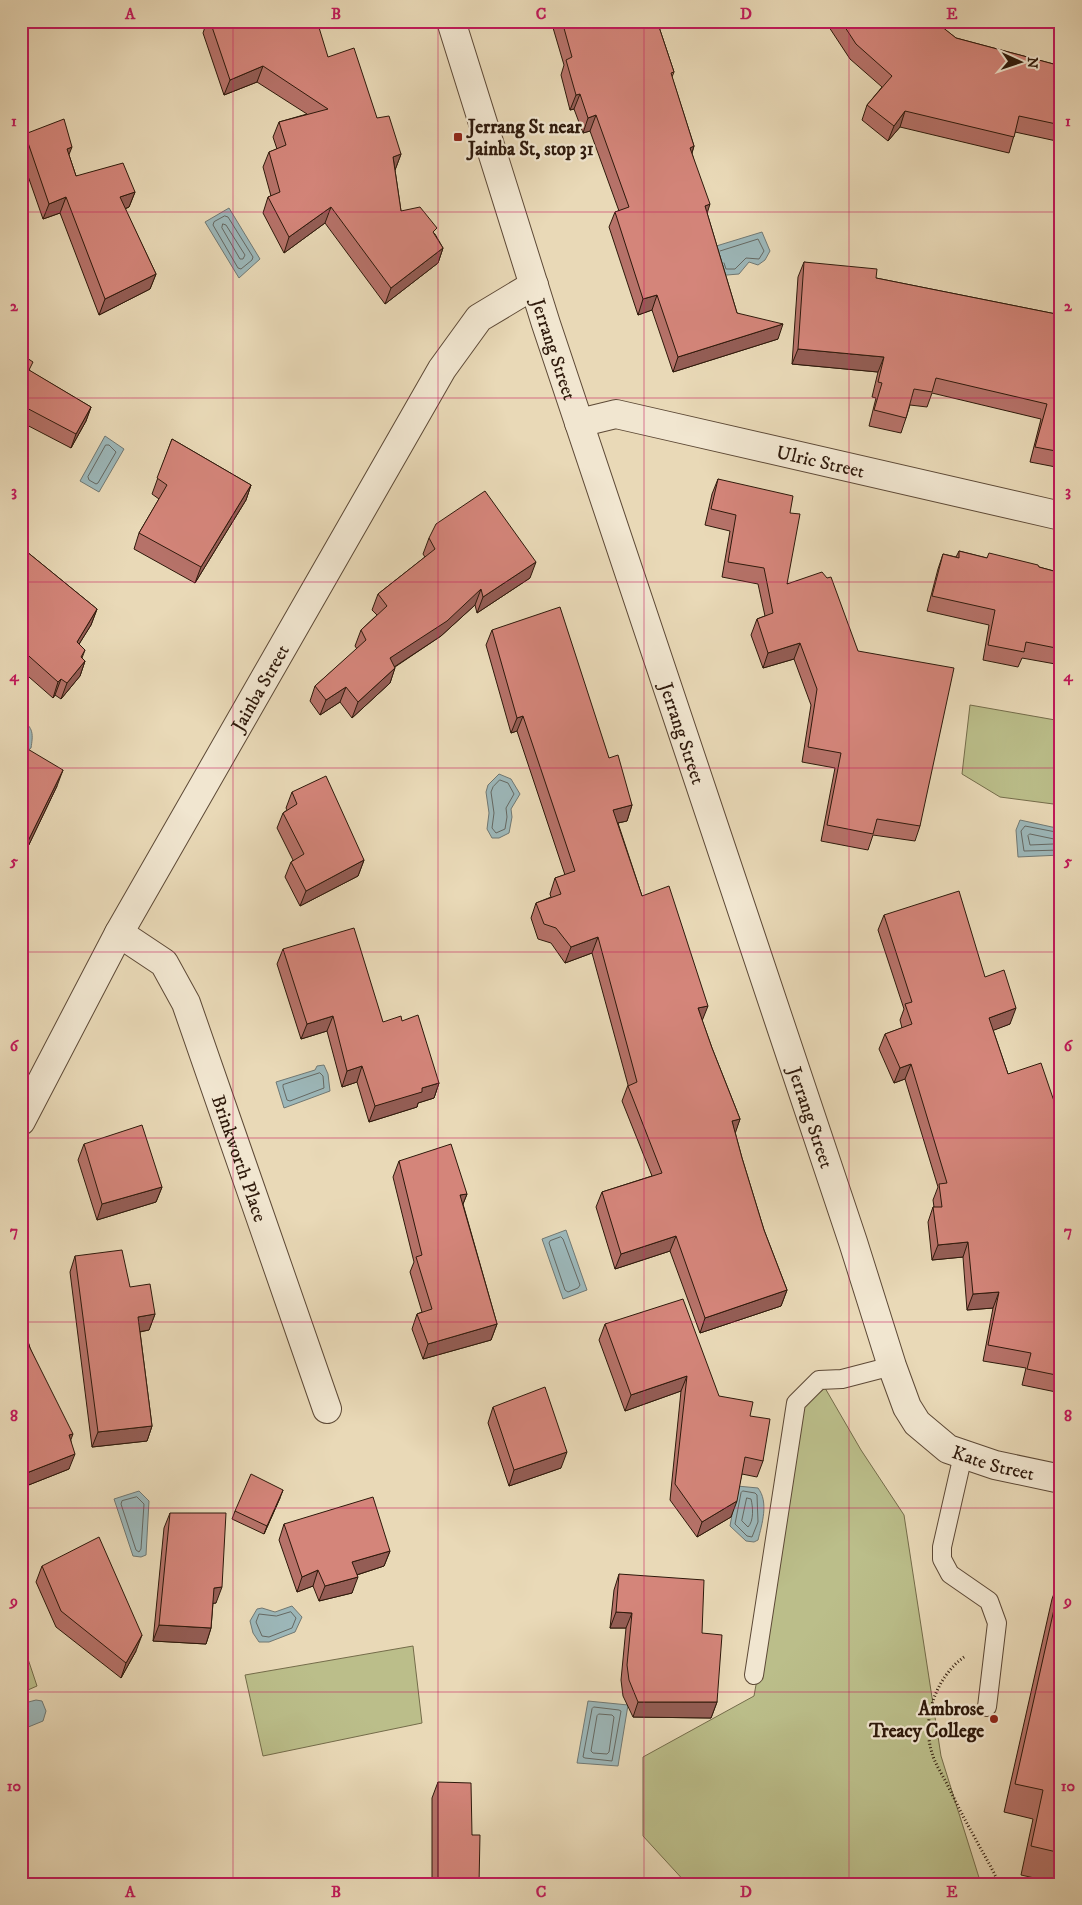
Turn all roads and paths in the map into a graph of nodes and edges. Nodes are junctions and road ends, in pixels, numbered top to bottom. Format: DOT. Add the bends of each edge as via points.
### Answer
graph roads {
  1 [pos="451,21"];
  2 [pos="534,285"];
  3 [pos="579,422"];
  4 [pos="1061,516"];
  5 [pos="119,933"];
  6 [pos="21,1120"];
  7 [pos="892,1366"];
  8 [pos="327,1409"];
  9 [pos="931,1436"];
  10 [pos="963,1455"];
  11 [pos="1061,1480"];
  12 [pos="995,1639"];
  13 [pos="754,1675"];
  14 [pos="987,1707"];
  15 [pos="999,1884"];
  1 -- 2 [label="street, Jerrang Street"];
  2 -- 3 [label="street, Jerrang Street"];
  2 -- 5 [label="street, Jainba Street" via="479,318 442,369"];
  3 -- 4 [label="street, Ulric Street" via="616,414"];
  3 -- 7 [label="street, Jerrang Street"];
  5 -- 6 [label="street, Jainba Street"];
  5 -- 8 [label="street, Brinkworth Place" via="164,963 186,1003"];
  7 -- 9 [label="street, Jerrang Street" via="907,1408"];
  7 -- 13 [label="lane" via="842,1379 819,1380 796,1403"];
  9 -- 10 [label="street, Kate Street"];
  10 -- 11 [label="street, Kate Street"];
  10 -- 12 [label="lane" via="942,1559 950,1574 989,1601 997,1623"];
  12 -- 14 [label="lane"];
  12 -- 15 [label="path" via="958,1662 942,1680 931,1705 929,1731 932,1753"];
}
